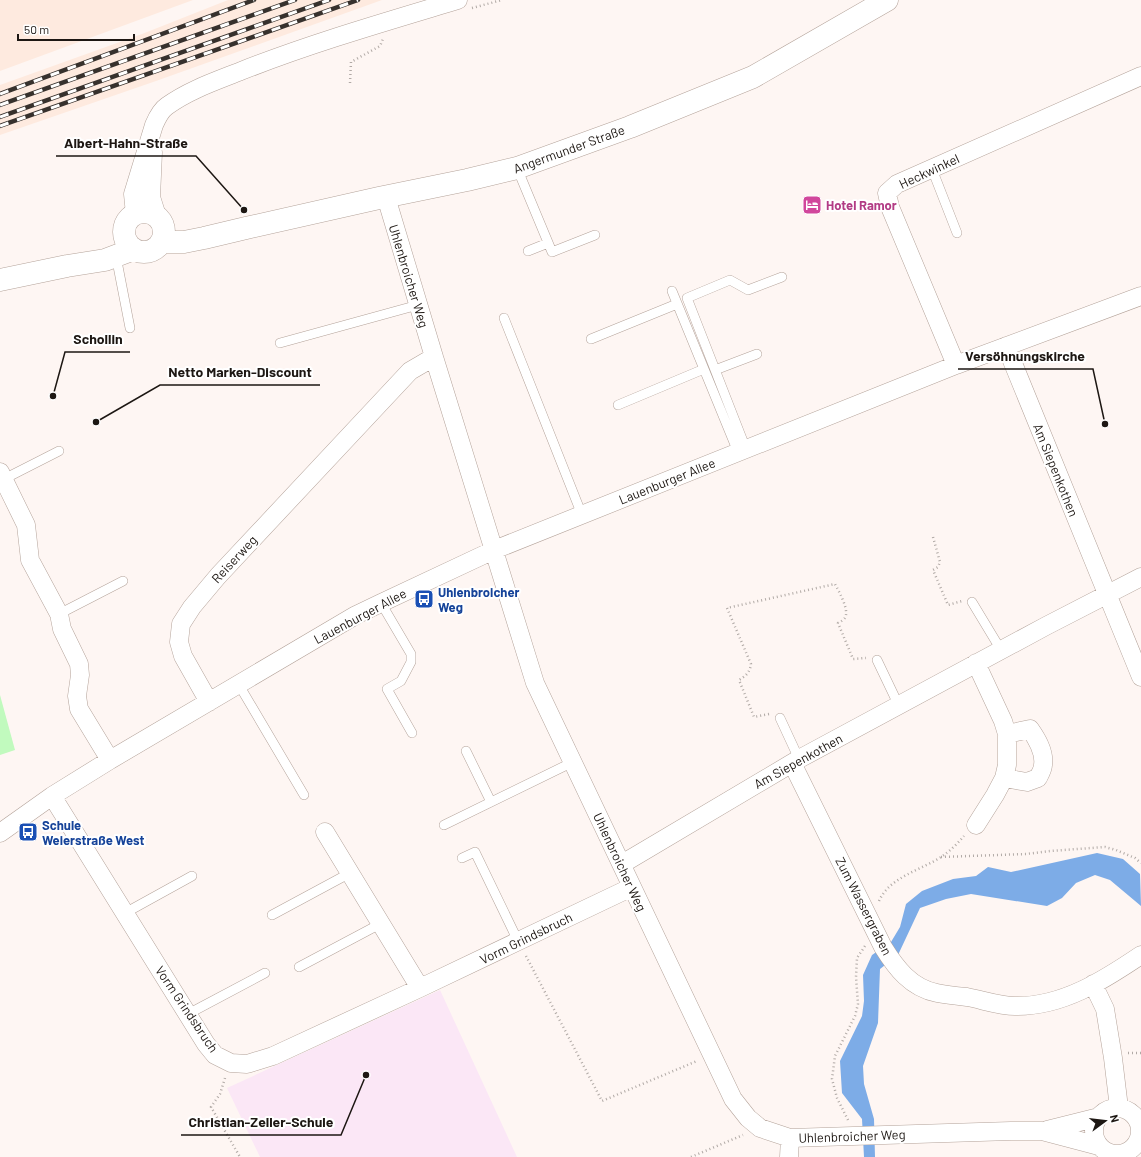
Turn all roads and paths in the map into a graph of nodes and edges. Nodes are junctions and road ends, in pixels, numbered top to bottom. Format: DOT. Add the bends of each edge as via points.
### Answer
graph roads {
  1 [pos="502,0"];
  2 [pos="887,0"];
  3 [pos="462,5"];
  4 [pos="391,20"];
  5 [pos="1141,76"];
  6 [pos="350,83"];
  7 [pos="154,125"];
  8 [pos="518,168"];
  9 [pos="932,169"];
  10 [pos="386,197"];
  11 [pos="130,222"];
  12 [pos="161,229"];
  13 [pos="957,233"];
  14 [pos="595,235"];
  15 [pos="548,243"];
  16 [pos="528,251"];
  17 [pos="125,252"];
  18 [pos="67,266"];
  19 [pos="782,277"];
  20 [pos="0,280"];
  21 [pos="672,291"];
  22 [pos="1141,296"];
  23 [pos="677,304"];
  24 [pos="418,305"];
  25 [pos="504,318"];
  26 [pos="130,328"];
  27 [pos="591,338"];
  28 [pos="280,343"];
  29 [pos="1006,346"];
  30 [pos="756,354"];
  31 [pos="434,357"];
  32 [pos="956,365"];
  33 [pos="704,369"];
  34 [pos="715,370"];
  35 [pos="618,405"];
  36 [pos="59,451"];
  37 [pos="742,451"];
  38 [pos="2,476"];
  39 [pos="582,515"];
  40 [pos="932,537"];
  41 [pos="494,550"];
  42 [pos="1141,577"];
  43 [pos="123,581"];
  44 [pos="1107,594"];
  45 [pos="381,602"];
  46 [pos="972,602"];
  47 [pos="59,614"];
  48 [pos="1001,650"];
  49 [pos="877,660"];
  50 [pos="976,664"];
  51 [pos="1141,677"];
  52 [pos="239,684"];
  53 [pos="209,702"];
  54 [pos="898,706"];
  55 [pos="780,718"];
  56 [pos="412,733"];
  57 [pos="1007,734"];
  58 [pos="466,751"];
  59 [pos="110,760"];
  60 [pos="796,761"];
  61 [pos="573,762"];
  62 [pos="1004,778"];
  63 [pos="304,795"];
  64 [pos="52,796"];
  65 [pos="492,802"];
  66 [pos="976,824"];
  67 [pos="444,825"];
  68 [pos="325,832"];
  69 [pos="0,833"];
  70 [pos="941,857"];
  71 [pos="462,858"];
  72 [pos="1141,863"];
  73 [pos="622,864"];
  74 [pos="350,873"];
  75 [pos="192,876"];
  76 [pos="632,887"];
  77 [pos="125,913"];
  78 [pos="272,914"];
  79 [pos="380,924"];
  80 [pos="518,941"];
  81 [pos="880,941"];
  82 [pos="1141,955"];
  83 [pos="300,967"];
  84 [pos="265,973"];
  85 [pos="1092,984"];
  86 [pos="420,988"];
  87 [pos="188,1014"];
  88 [pos="712,1055"];
  89 [pos="231,1063"];
  90 [pos="1119,1108"];
  91 [pos="1099,1118"];
  92 [pos="760,1128"];
  93 [pos="1042,1131"];
  94 [pos="1140,1132"];
  95 [pos="855,1136"];
  96 [pos="790,1138"];
  97 [pos="1100,1146"];
  98 [pos="1117,1156"];
  99 [pos="240,1157"];
  100 [pos="691,1157"];
  101 [pos="789,1157"];
  1 -- 3 [label="path"];
  2 -- 8 [label="main road, Angermunder Straße" via="753,77"];
  3 -- 4 [label="street"];
  4 -- 6 [label="path" via="380,46 351,62"];
  4 -- 7 [label="street" via="276,57 199,88 165,107"];
  5 -- 9 [label="street, Heckwinkel"];
  7 -- 11 [label="street" via="133,194"];
  7 -- 12 [label="street" via="151,197"];
  8 -- 10 [label="main road, Angermunder Straße"];
  8 -- 15 [label="lane"];
  9 -- 13 [label="lane"];
  9 -- 32 [label="street, Heckwinkel" via="897,184 887,193 890,207"];
  10 -- 12 [label="main road, Angermunder Straße" via="227,232"];
  10 -- 24 [label="street, Uhlenbroicher Weg"];
  11 -- 12 [label="main road, Angermunder Straße" via="147,212 153,213"];
  11 -- 17 [label="main road"];
  11 -- 18 [label="main road" via="104,246"];
  12 -- 17 [label="main road" via="158,246 150,251"];
  14 -- 15 [label="lane" via="552,252"];
  15 -- 16 [label="lane"];
  17 -- 18 [label="main road" via="105,260"];
  17 -- 26 [label="lane"];
  18 -- 20 [label="main road"];
  19 -- 34 [label="lane" via="748,290 730,280 687,298"];
  21 -- 23 [label="lane"];
  22 -- 29 [label="street, Lauenburger Allee"];
  23 -- 27 [label="lane"];
  23 -- 33 [label="lane"];
  24 -- 28 [label="lane"];
  24 -- 31 [label="street, Uhlenbroicher Weg"];
  25 -- 39 [label="lane"];
  29 -- 32 [label="street, Lauenburger Allee"];
  29 -- 44 [label="street, Am Siepenkothen"];
  30 -- 34 [label="lane"];
  31 -- 41 [label="street, Uhlenbroicher Weg"];
  31 -- 53 [label="street, Reiserweg" via="410,371 192,607 181,624 179,642 183,656"];
  32 -- 37 [label="street, Lauenburger Allee"];
  33 -- 35 [label="lane"];
  33 -- 37 [label="lane"];
  34 -- 37 [label="lane"];
  36 -- 38 [label="lane"];
  37 -- 39 [label="street, Lauenburger Allee"];
  38 -- 47 [label="street" via="26,525 30,560"];
  39 -- 41 [label="street, Lauenburger Allee"];
  40 -- 46 [label="path" via="940,557 938,567 933,570 948,605"];
  41 -- 45 [label="street, Lauenburger Allee"];
  41 -- 61 [label="street, Uhlenbroicher Weg" via="535,683"];
  42 -- 44 [label="street, Am Siepenkothen"];
  43 -- 47 [label="lane"];
  44 -- 48 [label="street, Am Siepenkothen"];
  44 -- 51 [label="street"];
  45 -- 52 [label="street, Lauenburger Allee"];
  45 -- 56 [label="lane" via="411,654 411,662 401,681 387,689"];
  46 -- 48 [label="lane"];
  47 -- 59 [label="street" via="62,629 79,664 77,696 80,708"];
  48 -- 50 [label="street, Am Siepenkothen"];
  49 -- 54 [label="lane"];
  49 -- 55 [label="path" via="853,659 838,623 844,619 846,609 835,584 727,608 751,664 748,674 739,680 754,717 771,714"];
  50 -- 54 [label="street, Am Siepenkothen"];
  50 -- 57 [label="street"];
  52 -- 53 [label="street, Lauenburger Allee"];
  52 -- 63 [label="lane"];
  53 -- 59 [label="street"];
  54 -- 60 [label="street, Am Siepenkothen"];
  55 -- 60 [label="lane"];
  57 -- 62 [label="street" via="1007,766"];
  57 -- 62 [label="street" via="1030,729 1037,738 1042,752 1043,766 1038,778 1027,782"];
  58 -- 65 [label="lane"];
  59 -- 64 [label="street"];
  60 -- 73 [label="street, Am Siepenkothen"];
  60 -- 81 [label="street, Zum Wassergraben"];
  61 -- 65 [label="lane"];
  61 -- 73 [label="street, Uhlenbroicher Weg"];
  62 -- 66 [label="street"];
  64 -- 69 [label="street"];
  64 -- 77 [label="street, Vorm Grindsbruch"];
  65 -- 67 [label="lane"];
  66 -- 70 [label="path"];
  68 -- 74 [label="street"];
  70 -- 72 [label="path" via="1026,854 1105,847 1135,858"];
  70 -- 81 [label="path" via="894,883 880,898"];
  71 -- 80 [label="lane" via="475,852"];
  73 -- 76 [label="street, Uhlenbroicher Weg"];
  74 -- 78 [label="lane"];
  74 -- 79 [label="street"];
  75 -- 77 [label="lane"];
  76 -- 80 [label="street, Vorm Grindsbruch"];
  76 -- 88 [label="street, Uhlenbroicher Weg"];
  77 -- 87 [label="street, Vorm Grindsbruch"];
  79 -- 83 [label="lane"];
  79 -- 86 [label="street"];
  80 -- 86 [label="street, Vorm Grindsbruch"];
  80 -- 88 [label="path" via="602,1101"];
  81 -- 85 [label="street, Zum Wassergraben" via="906,978 919,987 936,993 1014,1006 1035,1006 1080,991"];
  81 -- 95 [label="path" via="865,946 857,958 858,1004 855,1016 835,1056 832,1079 837,1098"];
  82 -- 85 [label="street, Zum Wassergraben"];
  84 -- 87 [label="lane"];
  85 -- 90 [label="street" via="1105,1009"];
  86 -- 89 [label="street, Vorm Grindsbruch" via="273,1056 247,1064"];
  87 -- 89 [label="street, Vorm Grindsbruch" via="215,1055"];
  88 -- 92 [label="street, Uhlenbroicher Weg" via="733,1099"];
  89 -- 99 [label="path" via="220,1094 211,1107"];
  90 -- 91 [label="street, Uhlenbroicher Weg" via="1104,1112"];
  90 -- 94 [label="street, Uhlenbroicher Weg" via="1132,1113"];
  91 -- 93 [label="street, Uhlenbroicher Weg"];
  91 -- 97 [label="street" via="1094,1132"];
  92 -- 96 [label="street, Uhlenbroicher Weg"];
  92 -- 100 [label="path"];
  93 -- 95 [label="street, Uhlenbroicher Weg"];
  93 -- 97 [label="street, Uhlenbroicher Weg"];
  94 -- 98 [label="street, Uhlenbroicher Weg" via="1136,1146"];
  95 -- 96 [label="street, Uhlenbroicher Weg"];
  96 -- 101 [label="street"];
  97 -- 98 [label="street, Uhlenbroicher Weg" via="1104,1151"];
}
